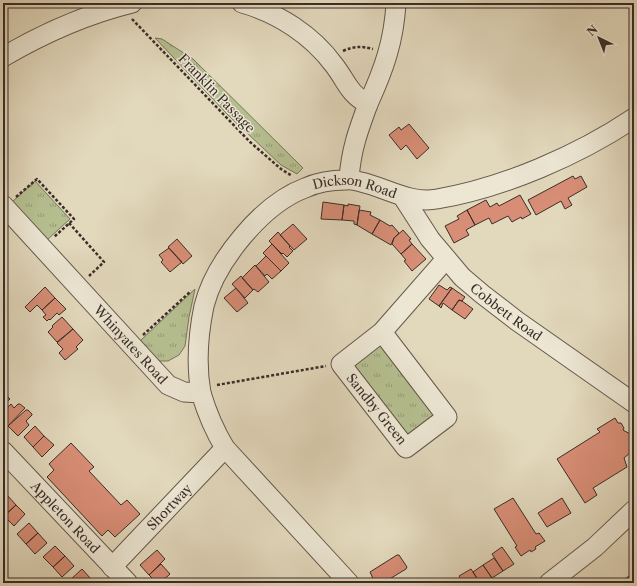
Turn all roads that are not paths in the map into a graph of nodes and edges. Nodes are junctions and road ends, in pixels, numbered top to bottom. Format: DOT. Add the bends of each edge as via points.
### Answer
graph roads {
  1 [pos="242,3"];
  2 [pos="396,3"];
  3 [pos="126,4"];
  4 [pos="3,56"];
  5 [pos="368,104"];
  6 [pos="634,118"];
  7 [pos="349,179"];
  8 [pos="403,197"];
  9 [pos="4,206"];
  10 [pos="446,259"];
  11 [pos="382,332"];
  12 [pos="201,390"];
  13 [pos="634,403"];
  14 [pos="226,448"];
  15 [pos="3,451"];
  16 [pos="634,510"];
  17 [pos="112,567"];
  18 [pos="128,583"];
  19 [pos="349,583"];
  20 [pos="549,583"];
  1 -- 5 [label="street" via="272,14 306,35 329,60 348,88"];
  2 -- 5 [label="street" via="388,54"];
  3 -- 4 [label="street" via="57,29"];
  5 -- 7 [label="street" via="356,135 350,159"];
  6 -- 8 [label="street, Dickson Road" via="593,143 523,174 486,187 435,199"];
  7 -- 8 [label="street, Dickson Road" via="377,186"];
  7 -- 12 [label="street, Dickson Road" via="304,188 277,204 258,220 235,246 216,275 204,306 198,364"];
  8 -- 10 [label="street, Cobbett Road"];
  9 -- 12 [label="street, Whinyates Road" via="168,385 184,392"];
  10 -- 11 [label="street, Sandby Green"];
  10 -- 13 [label="street, Cobbett Road" via="482,294"];
  11 -- 11 [label="street, Sandby Green" via="447,417 406,448 341,364"];
  12 -- 14 [label="street" via="215,432"];
  14 -- 17 [label="street, Shortway"];
  14 -- 19 [label="street"];
  15 -- 17 [label="street, Appleton Road"];
  16 -- 20 [label="street" via="595,547"];
  17 -- 18 [label="street, Appleton Road"];
}
